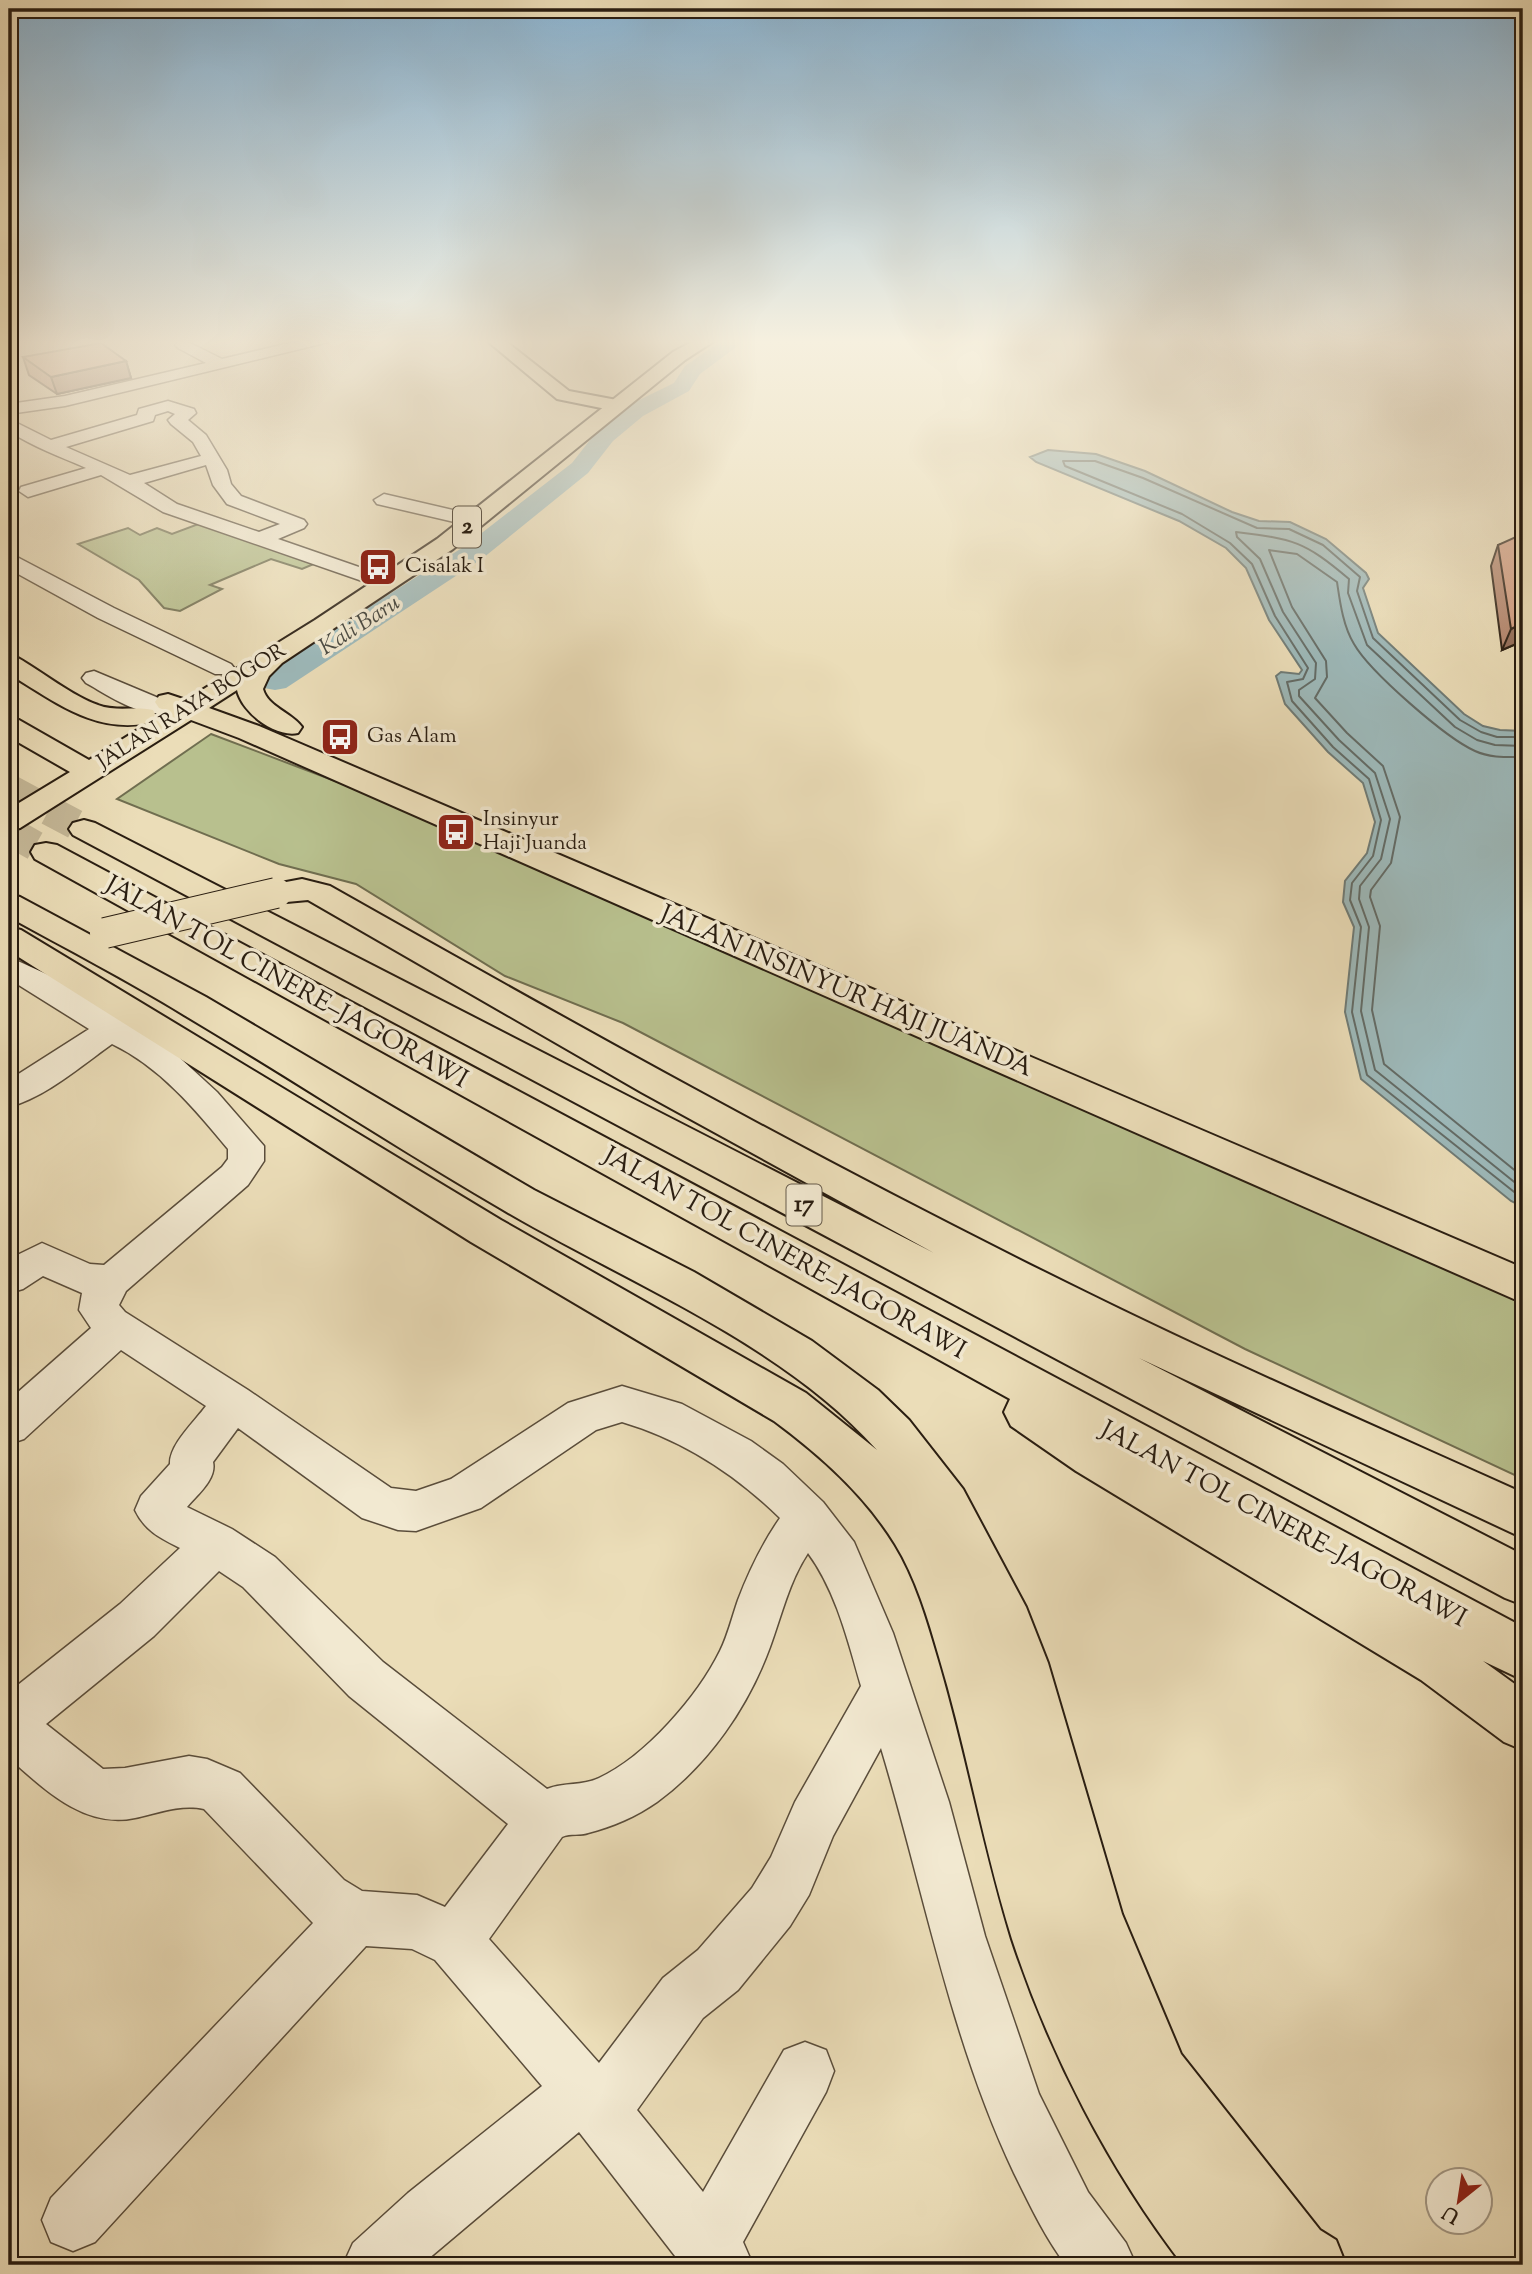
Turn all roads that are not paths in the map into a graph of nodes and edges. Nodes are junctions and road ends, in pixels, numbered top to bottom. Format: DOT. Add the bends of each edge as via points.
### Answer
graph roads {
  1 [pos="53,445"];
  2 [pos="204,445"];
  3 [pos="555,445"];
  4 [pos="562,445"];
  5 [pos="47,447"];
  6 [pos="212,458"];
  7 [pos="101,469"];
  8 [pos="129,481"];
  9 [pos="423,490"];
  10 [pos="28,491"];
  11 [pos="447,495"];
  12 [pos="384,500"];
  13 [pos="473,507"];
  14 [pos="258,540"];
  15 [pos="10,561"];
  16 [pos="374,579"];
  17 [pos="274,657"];
  18 [pos="9,663"];
  19 [pos="223,669"];
  20 [pos="94,678"];
  21 [pos="177,703"];
  22 [pos="9,726"];
  23 [pos="288,727"];
  24 [pos="249,732"];
  25 [pos="132,743"];
  26 [pos="78,765"];
  27 [pos="49,784"];
  28 [pos="9,796"];
  29 [pos="9,822"];
  30 [pos="9,828"];
  31 [pos="84,829"];
  32 [pos="46,852"];
  33 [pos="9,904"];
  34 [pos="90,935"];
  35 [pos="9,937"];
  36 [pos="9,967"];
  37 [pos="113,1027"];
  38 [pos="9,1095"];
  39 [pos="1523,1257"];
  40 [pos="9,1278"];
  41 [pos="112,1280"];
  42 [pos="840,1285"];
  43 [pos="1523,1286"];
  44 [pos="118,1328"];
  45 [pos="233,1402"];
  46 [pos="9,1426"];
  47 [pos="807,1516"];
  48 [pos="1523,1516"];
  49 [pos="216,1544"];
  50 [pos="1523,1581"];
  51 [pos="1523,1655"];
  52 [pos="886,1690"];
  53 [pos="1523,1723"];
  54 [pos="9,1724"];
  55 [pos="544,1819"];
  56 [pos="355,1918"];
  57 [pos="454,1941"];
  58 [pos="805,2071"];
  59 [pos="593,2100"];
  60 [pos="73,2220"];
  61 [pos="713,2256"];
  62 [pos="375,2265"];
  63 [pos="1104,2265"];
  64 [pos="1229,2265"];
  65 [pos="1311,2265"];
  1 -- 5 [label="street"];
  2 -- 6 [label="street"];
  3 -- 13 [label="main road, JALAN RAYA BOGOR / 2"];
  4 -- 17 [label="main road, JALAN RAYA BOGOR / 2" via="445,544"];
  5 -- 7 [label="street"];
  6 -- 8 [label="street"];
  6 -- 14 [label="street" via="222,485 234,500 297,524"];
  7 -- 8 [label="street"];
  7 -- 10 [label="street"];
  8 -- 14 [label="street" via="170,508"];
  9 -- 11 [label="street"];
  12 -- 13 [label="street"];
  13 -- 16 [label="main road, JALAN RAYA BOGOR / 2"];
  14 -- 16 [label="street"];
  15 -- 19 [label="street"];
  16 -- 19 [label="main road, JALAN RAYA BOGOR / 2"];
  17 -- 21 [label="main road, JALAN RAYA BOGOR / 2"];
  17 -- 23 [label="main road" via="253,675 249,688 253,700"];
  18 -- 21 [label="main road" via="88,711 114,717"];
  19 -- 21 [label="main road, JALAN RAYA BOGOR / 2"];
  20 -- 21 [label="street" via="135,699"];
  21 -- 23 [label="main road, JALAN INSINYUR HAJI JUANDA"];
  21 -- 24 [label="main road, JALAN INSINYUR HAJI JUANDA"];
  21 -- 25 [label="main road, JALAN RAYA BOGOR / 2"];
  21 -- 26 [label="main road"];
  22 -- 26 [label="main road"];
  23 -- 39 [label="main road, JALAN INSINYUR HAJI JUANDA"];
  24 -- 25 [label="main road" via="178,730"];
  24 -- 43 [label="main road, JALAN INSINYUR HAJI JUANDA"];
  25 -- 26 [label="main road, JALAN RAYA BOGOR / 2"];
  26 -- 27 [label="main road"];
  27 -- 28 [label="main road"];
  27 -- 29 [label="main road"];
  27 -- 30 [label="main road"];
  31 -- 50 [label="main road, JALAN TOL CINERE–JAGORAWI / 17"];
  32 -- 42 [label="main road, JALAN TOL CINERE–JAGORAWI / 17"];
  33 -- 34 [label="main road"];
  34 -- 48 [label="main road, bridge" via="276,893 302,889 319,893 992,1265 1194,1366"];
  34 -- 65 [label="main road" via="194,1005 520,1201 679,1284 796,1354 862,1404 892,1434 946,1504 1000,1607 1022,1663 1092,1916 1158,2077 1296,2254"];
  35 -- 64 [label="main road" via="486,1231 790,1406 857,1460 925,1551 959,1635 1031,1904 1067,2005 1116,2102 1210,2247"];
  36 -- 37 [label="street"];
  37 -- 38 [label="street"];
  37 -- 41 [label="street" via="173,1070 215,1110 246,1146 246,1161 235,1176"];
  40 -- 41 [label="street" via="42,1258 85,1279"];
  41 -- 44 [label="street" via="99,1298 99,1310"];
  42 -- 51 [label="main road, JALAN TOL CINERE–JAGORAWI / 17"];
  42 -- 53 [label="main road" via="1093,1456 1440,1662"];
  44 -- 45 [label="street"];
  44 -- 46 [label="street"];
  45 -- 47 [label="street" via="378,1504 416,1511 465,1494 583,1416 622,1404 667,1417 736,1454"];
  45 -- 49 [label="street" via="191,1458 193,1469 157,1510"];
  47 -- 52 [label="street" via="838,1557"];
  47 -- 55 [label="street" via="778,1561 745,1650 720,1699 651,1776 619,1797 561,1809"];
  49 -- 54 [label="street" via="137,1620"];
  49 -- 55 [label="street" via="259,1573 366,1679"];
  52 -- 59 [label="street" via="771,1906 718,1970 683,1998"];
  52 -- 63 [label="street" via="1013,2105 1066,2214"];
  54 -- 56 [label="street" via="99,1794 178,1782 202,1783 222,1791 325,1899"];
  55 -- 57 [label="street"];
  56 -- 57 [label="street" via="417,1922"];
  56 -- 60 [label="street"];
  57 -- 59 [label="street"];
  58 -- 61 [label="street"];
  59 -- 61 [label="street"];
  59 -- 62 [label="street" via="430,2215"];
}
